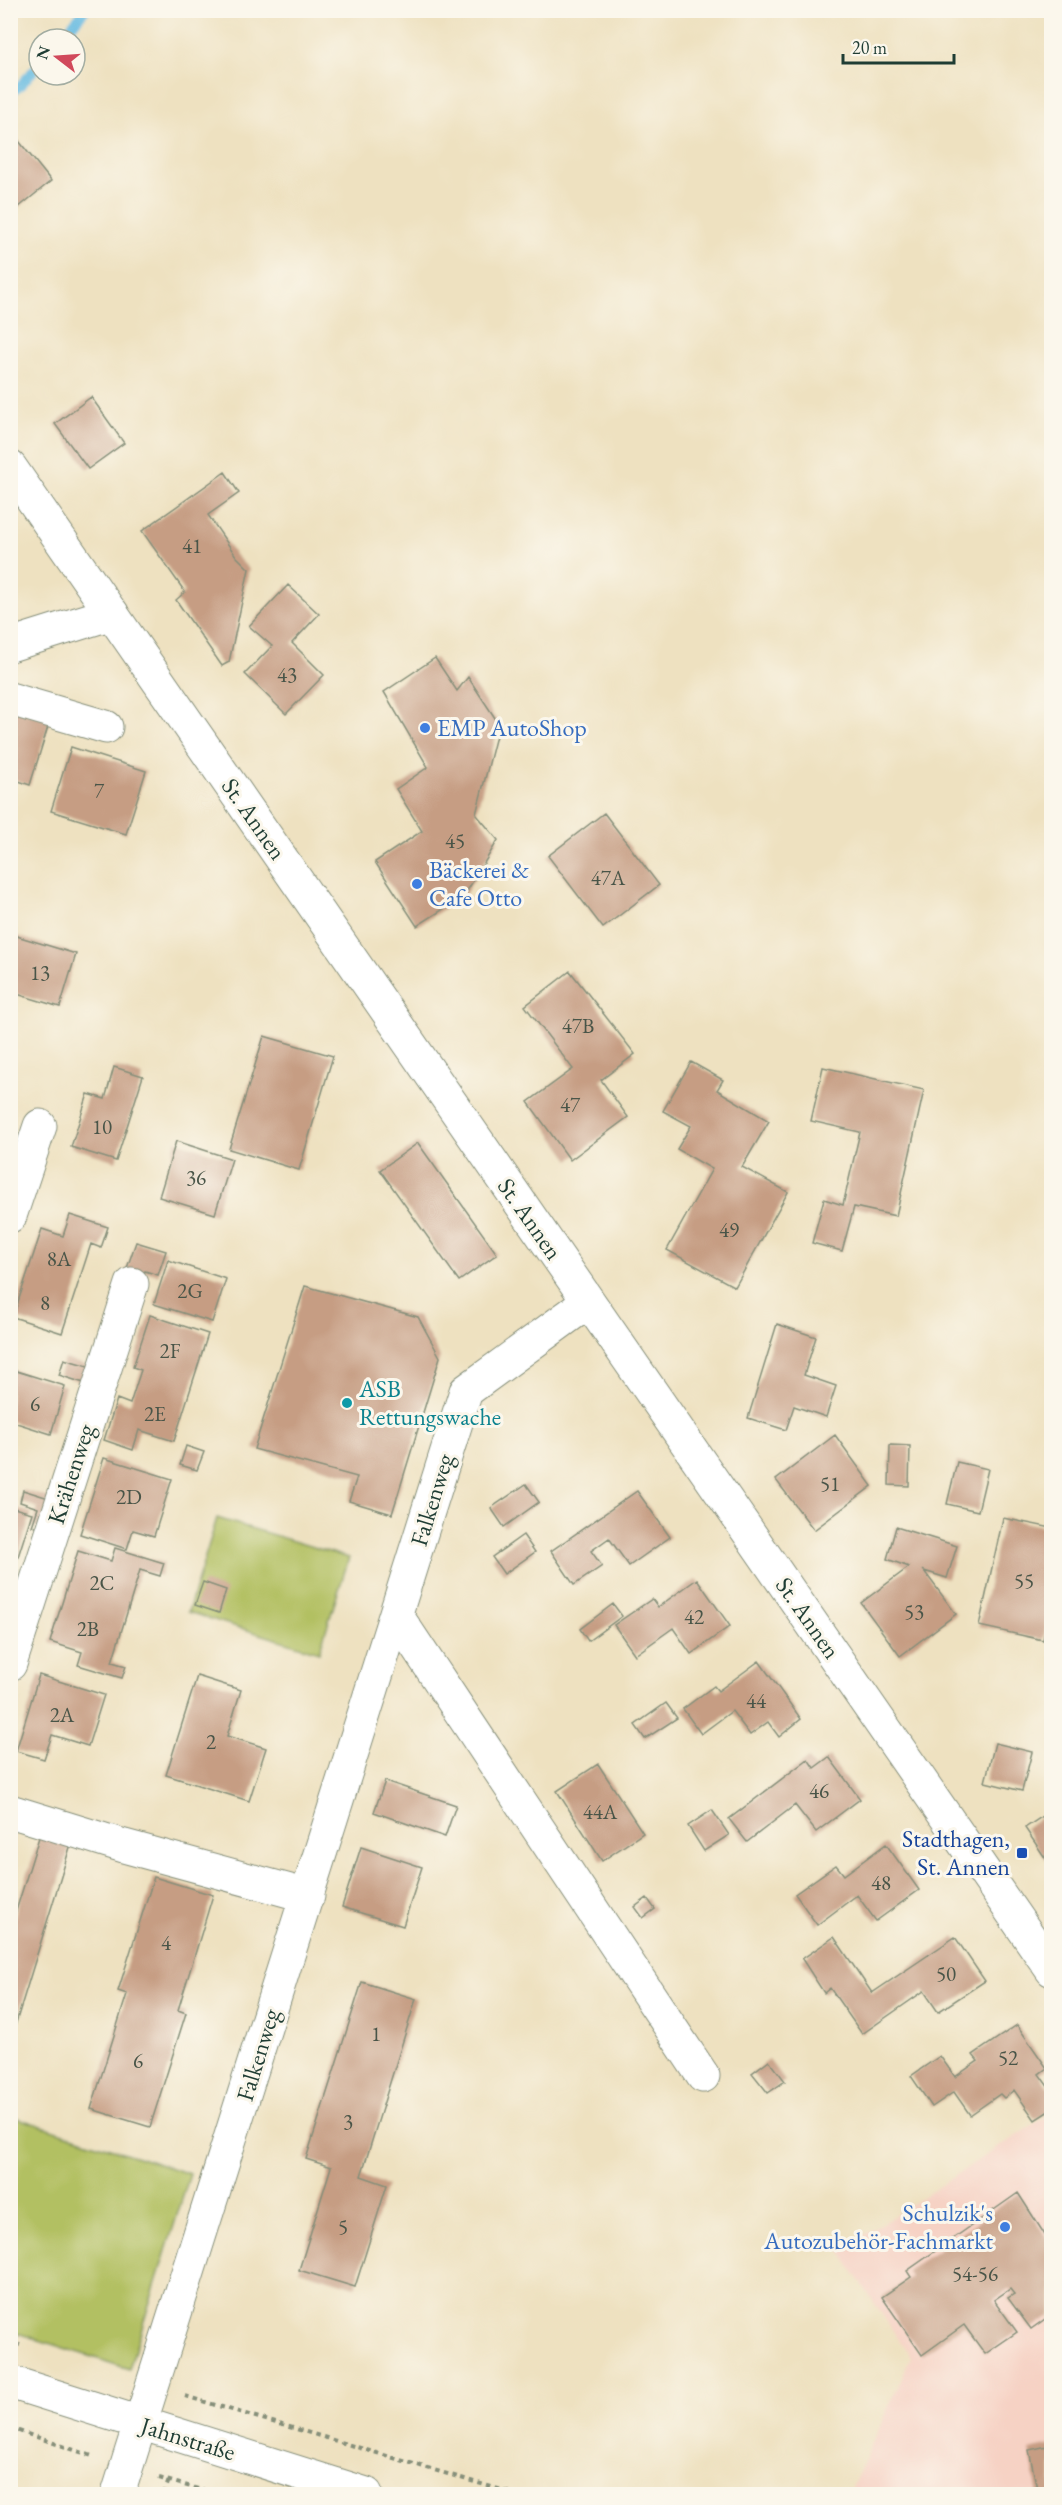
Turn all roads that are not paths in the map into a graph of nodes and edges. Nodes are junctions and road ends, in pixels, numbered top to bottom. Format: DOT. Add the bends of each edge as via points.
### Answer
graph roads {
  1 [pos="10,467"];
  2 [pos="112,613"];
  3 [pos="10,645"];
  4 [pos="10,699"];
  5 [pos="106,727"];
  6 [pos="40,1126"];
  7 [pos="10,1216"];
  8 [pos="132,1284"];
  9 [pos="588,1302"];
  10 [pos="396,1615"];
  11 [pos="10,1664"];
  12 [pos="10,1811"];
  13 [pos="308,1896"];
  14 [pos="1052,1970"];
  15 [pos="703,2076"];
  16 [pos="10,2382"];
  17 [pos="141,2425"];
  18 [pos="123,2481"];
  19 [pos="366,2494"];
  1 -- 2 [label="street, St. Annen"];
  2 -- 3 [label="street"];
  2 -- 9 [label="street, St. Annen"];
  4 -- 5 [label="street"];
  6 -- 7 [label="street"];
  8 -- 11 [label="street, Krähenweg"];
  9 -- 10 [label="street, Falkenweg" via="466,1391"];
  9 -- 14 [label="street, St. Annen"];
  10 -- 13 [label="street, Falkenweg"];
  10 -- 15 [label="street"];
  12 -- 13 [label="street"];
  13 -- 17 [label="street, Falkenweg"];
  16 -- 17 [label="street, Jahnstraße"];
  17 -- 18 [label="street, Falkenweg"];
  17 -- 19 [label="street, Jahnstraße"];
}
